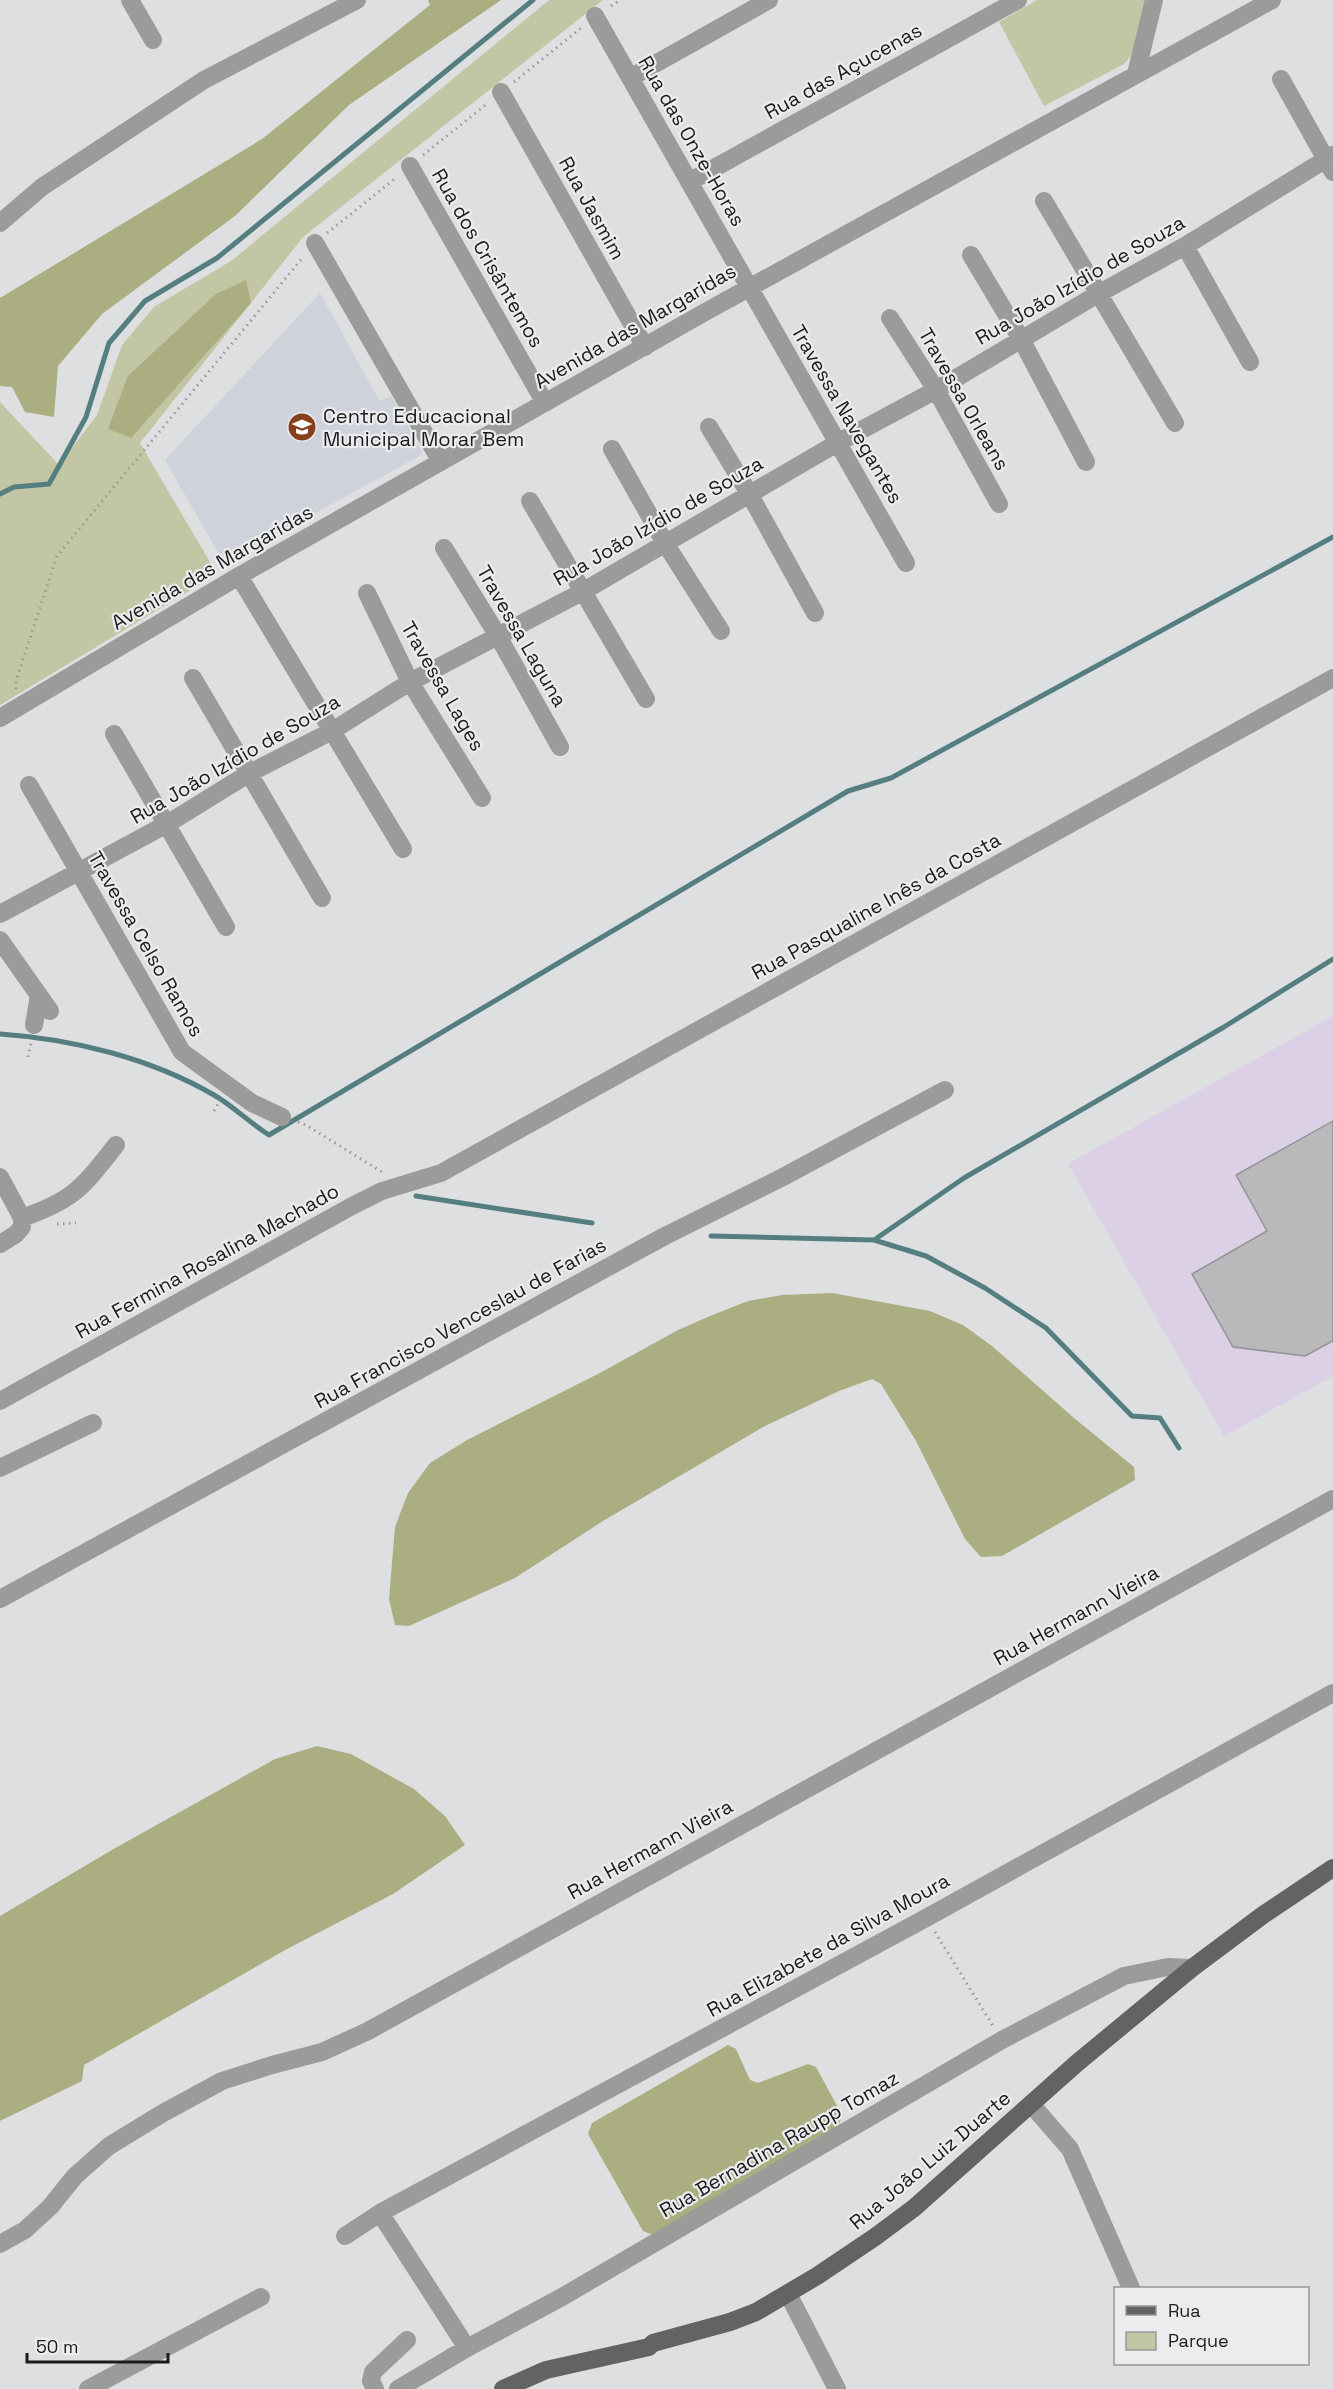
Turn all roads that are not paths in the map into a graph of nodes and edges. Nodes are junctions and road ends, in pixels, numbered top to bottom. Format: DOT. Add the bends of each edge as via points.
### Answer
graph roads {
  1 [pos="130,0"];
  2 [pos="357,0"];
  3 [pos="769,0"];
  4 [pos="1018,0"];
  5 [pos="1154,0"];
  6 [pos="1272,0"];
  7 [pos="596,16"];
  8 [pos="153,40"];
  9 [pos="1136,74"];
  10 [pos="630,78"];
  11 [pos="1281,79"];
  12 [pos="501,92"];
  13 [pos="1330,162"];
  14 [pos="410,166"];
  15 [pos="689,182"];
  16 [pos="1044,201"];
  17 [pos="0,223"];
  18 [pos="315,243"];
  19 [pos="1185,246"];
  20 [pos="971,255"];
  21 [pos="749,287"];
  22 [pos="1098,294"];
  23 [pos="890,318"];
  24 [pos="1021,339"];
  25 [pos="645,347"];
  26 [pos="1250,362"];
  27 [pos="936,390"];
  28 [pos="545,403"];
  29 [pos="1175,423"];
  30 [pos="709,427"];
  31 [pos="838,442"];
  32 [pos="612,449"];
  33 [pos="441,462"];
  34 [pos="1086,462"];
  35 [pos="750,495"];
  36 [pos="531,501"];
  37 [pos="999,504"];
  38 [pos="665,543"];
  39 [pos="444,548"];
  40 [pos="906,563"];
  41 [pos="239,576"];
  42 [pos="582,592"];
  43 [pos="368,593"];
  44 [pos="815,614"];
  45 [pos="721,631"];
  46 [pos="498,636"];
  47 [pos="193,678"];
  48 [pos="1333,678"];
  49 [pos="411,682"];
  50 [pos="645,699"];
  51 [pos="0,718"];
  52 [pos="332,731"];
  53 [pos="114,734"];
  54 [pos="560,747"];
  55 [pos="248,774"];
  56 [pos="29,785"];
  57 [pos="483,798"];
  58 [pos="167,824"];
  59 [pos="403,849"];
  60 [pos="79,873"];
  61 [pos="322,898"];
  62 [pos="0,914"];
  63 [pos="226,927"];
  64 [pos="0,940"];
  65 [pos="39,995"];
  66 [pos="50,1011"];
  67 [pos="34,1025"];
  68 [pos="945,1090"];
  69 [pos="282,1117"];
  70 [pos="116,1145"];
  71 [pos="441,1173"];
  72 [pos="0,1177"];
  73 [pos="22,1218"];
  74 [pos="0,1244"];
  75 [pos="0,1401"];
  76 [pos="93,1423"];
  77 [pos="0,1468"];
  78 [pos="1333,1499"];
  79 [pos="0,1599"];
  80 [pos="1333,1693"];
  81 [pos="1333,1868"];
  82 [pos="1192,1968"];
  83 [pos="1031,2104"];
  84 [pos="380,2213"];
  85 [pos="345,2236"];
  86 [pos="0,2244"];
  87 [pos="1130,2287"];
  88 [pos="788,2294"];
  89 [pos="261,2297"];
  90 [pos="407,2340"];
  91 [pos="467,2348"];
  92 [pos="88,2389"];
  93 [pos="375,2389"];
  94 [pos="398,2389"];
  95 [pos="503,2389"];
  96 [pos="837,2389"];
  1 -- 8 [label="street"];
  2 -- 17 [label="street" via="204,80 42,187"];
  3 -- 10 [label="street"];
  4 -- 15 [label="street, Rua das Açucenas"];
  5 -- 9 [label="street"];
  6 -- 9 [label="street, Avenida das Margaridas"];
  7 -- 10 [label="street, Rua das Onze-Horas"];
  9 -- 21 [label="street, Avenida das Margaridas"];
  10 -- 15 [label="street, Rua das Onze-Horas"];
  11 -- 13 [label="street"];
  12 -- 25 [label="street, Rua Jasmim"];
  13 -- 19 [label="street, Rua João Izídio de Souza"];
  14 -- 28 [label="street, Rua dos Crisântemos"];
  15 -- 21 [label="street, Rua das Onze-Horas"];
  16 -- 22 [label="street"];
  18 -- 33 [label="street"];
  19 -- 22 [label="street, Rua João Izídio de Souza"];
  19 -- 26 [label="street"];
  20 -- 24 [label="street"];
  21 -- 25 [label="street, Avenida das Margaridas"];
  21 -- 31 [label="street, Travessa Navegantes"];
  22 -- 24 [label="street, Rua João Izídio de Souza"];
  22 -- 29 [label="street"];
  23 -- 27 [label="street, Travessa Orleans"];
  24 -- 27 [label="street, Rua João Izídio de Souza"];
  24 -- 34 [label="street"];
  25 -- 28 [label="street, Avenida das Margaridas"];
  27 -- 31 [label="street, Rua João Izídio de Souza"];
  27 -- 37 [label="street, Travessa Orleans"];
  28 -- 33 [label="street, Avenida das Margaridas"];
  30 -- 35 [label="street"];
  31 -- 35 [label="street, Rua João Izídio de Souza"];
  31 -- 40 [label="street, Travessa Navegantes"];
  32 -- 38 [label="street"];
  33 -- 41 [label="street, Avenida das Margaridas"];
  35 -- 38 [label="street, Rua João Izídio de Souza"];
  35 -- 44 [label="street"];
  36 -- 42 [label="street"];
  38 -- 42 [label="street, Rua João Izídio de Souza"];
  38 -- 45 [label="street"];
  39 -- 46 [label="street, Travessa Laguna"];
  41 -- 51 [label="street, Avenida das Margaridas"];
  41 -- 52 [label="street"];
  42 -- 46 [label="street, Rua João Izídio de Souza"];
  42 -- 50 [label="street"];
  43 -- 49 [label="street, Travessa Lages"];
  46 -- 49 [label="street, Rua João Izídio de Souza"];
  46 -- 54 [label="street, Travessa Laguna"];
  47 -- 55 [label="street"];
  48 -- 71 [label="street, Rua Pasqualine Inês da Costa"];
  49 -- 52 [label="street, Rua João Izídio de Souza"];
  49 -- 57 [label="street, Travessa Lages"];
  52 -- 55 [label="street, Rua João Izídio de Souza"];
  52 -- 59 [label="street"];
  53 -- 58 [label="street"];
  55 -- 58 [label="street, Rua João Izídio de Souza"];
  55 -- 61 [label="street"];
  56 -- 60 [label="street, Travessa Celso Ramos"];
  58 -- 60 [label="street, Rua João Izídio de Souza"];
  58 -- 63 [label="street"];
  60 -- 62 [label="street, Rua João Izídio de Souza"];
  60 -- 69 [label="street, Travessa Celso Ramos" via="182,1052 252,1103"];
  64 -- 65 [label="street"];
  65 -- 66 [label="street"];
  65 -- 67 [label="street"];
  68 -- 79 [label="street, Rua Francisco Venceslau de Farias" via="783,1178 665,1236"];
  70 -- 73 [label="street" via="72,1196"];
  71 -- 75 [label="street, Rua Fermina Rosalina Machado" via="401,1184 352,1206"];
  72 -- 73 [label="street"];
  73 -- 74 [label="street" via="22,1227"];
  76 -- 77 [label="street"];
  78 -- 86 [label="street, Rua Hermann Vieira" via="368,2031 322,2052 222,2081 163,2113 109,2146 75,2176 34,2223"];
  80 -- 84 [label="street, Rua Elizabete da Silva Moura"];
  81 -- 82 [label="main road, Rua João Luiz Duarte"];
  82 -- 83 [label="main road, Rua João Luiz Duarte"];
  82 -- 91 [label="street, Rua Bernadina Raupp Tomaz" via="1168,1967 1124,1976 1002,2040 562,2297"];
  83 -- 87 [label="street" via="1070,2149"];
  83 -- 88 [label="main road, Rua João Luiz Duarte" via="914,2208"];
  84 -- 85 [label="street, Rua Elizabete da Silva Moura"];
  84 -- 91 [label="street"];
  88 -- 95 [label="main road, Rua João Luiz Duarte" via="730,2322 648,2347 546,2370"];
  88 -- 96 [label="street"];
  89 -- 92 [label="street"];
  90 -- 93 [label="street" via="373,2372"];
  91 -- 94 [label="street, Rua Bernadina Raupp Tomaz"];
}
